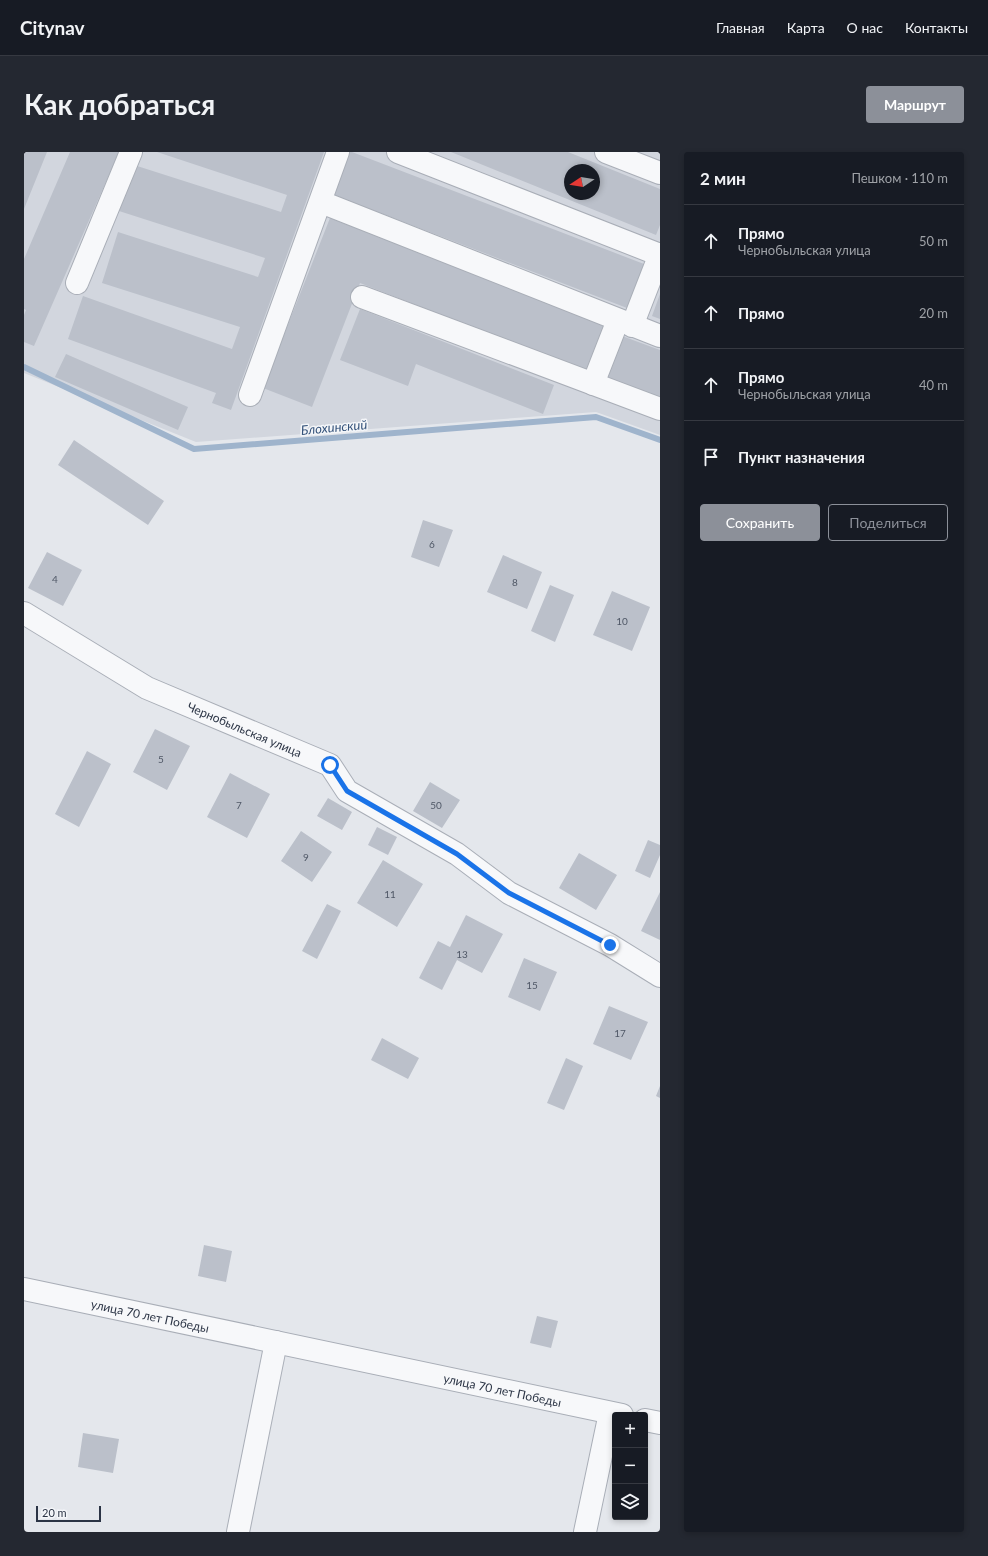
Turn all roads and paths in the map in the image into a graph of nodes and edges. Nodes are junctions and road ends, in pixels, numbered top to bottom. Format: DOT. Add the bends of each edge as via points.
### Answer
graph roads {
  1 [pos="131,152"];
  2 [pos="338,152"];
  3 [pos="398,152"];
  4 [pos="606,152"];
  5 [pos="660,172"];
  6 [pos="321,202"];
  7 [pos="660,254"];
  8 [pos="77,283"];
  9 [pos="362,297"];
  10 [pos="625,323"];
  11 [pos="660,336"];
  12 [pos="593,384"];
  13 [pos="250,394"];
  14 [pos="660,409"];
  15 [pos="24,613"];
  16 [pos="660,976"];
  17 [pos="24,1289"];
  18 [pos="276,1342"];
  19 [pos="612,1413"];
  20 [pos="648,1421"];
  21 [pos="660,1423"];
  22 [pos="612,1429"];
  23 [pos="238,1532"];
  24 [pos="585,1532"];
  1 -- 8 [label="street"];
  2 -- 6 [label="street"];
  3 -- 7 [label="street"];
  4 -- 5 [label="street"];
  6 -- 10 [label="street"];
  6 -- 13 [label="street"];
  7 -- 10 [label="street"];
  9 -- 12 [label="street"];
  10 -- 11 [label="street"];
  10 -- 12 [label="street"];
  12 -- 14 [label="street"];
  15 -- 16 [label="street, Чернобыльская улица" via="147,688 330,765 347,791 457,854 509,893 610,945"];
  17 -- 18 [label="street, улица 70 лет Победы"];
  18 -- 19 [label="street, улица 70 лет Победы"];
  18 -- 23 [label="street"];
  20 -- 21 [label="street"];
  22 -- 24 [label="street, улица 70 лет Победы"];
}
